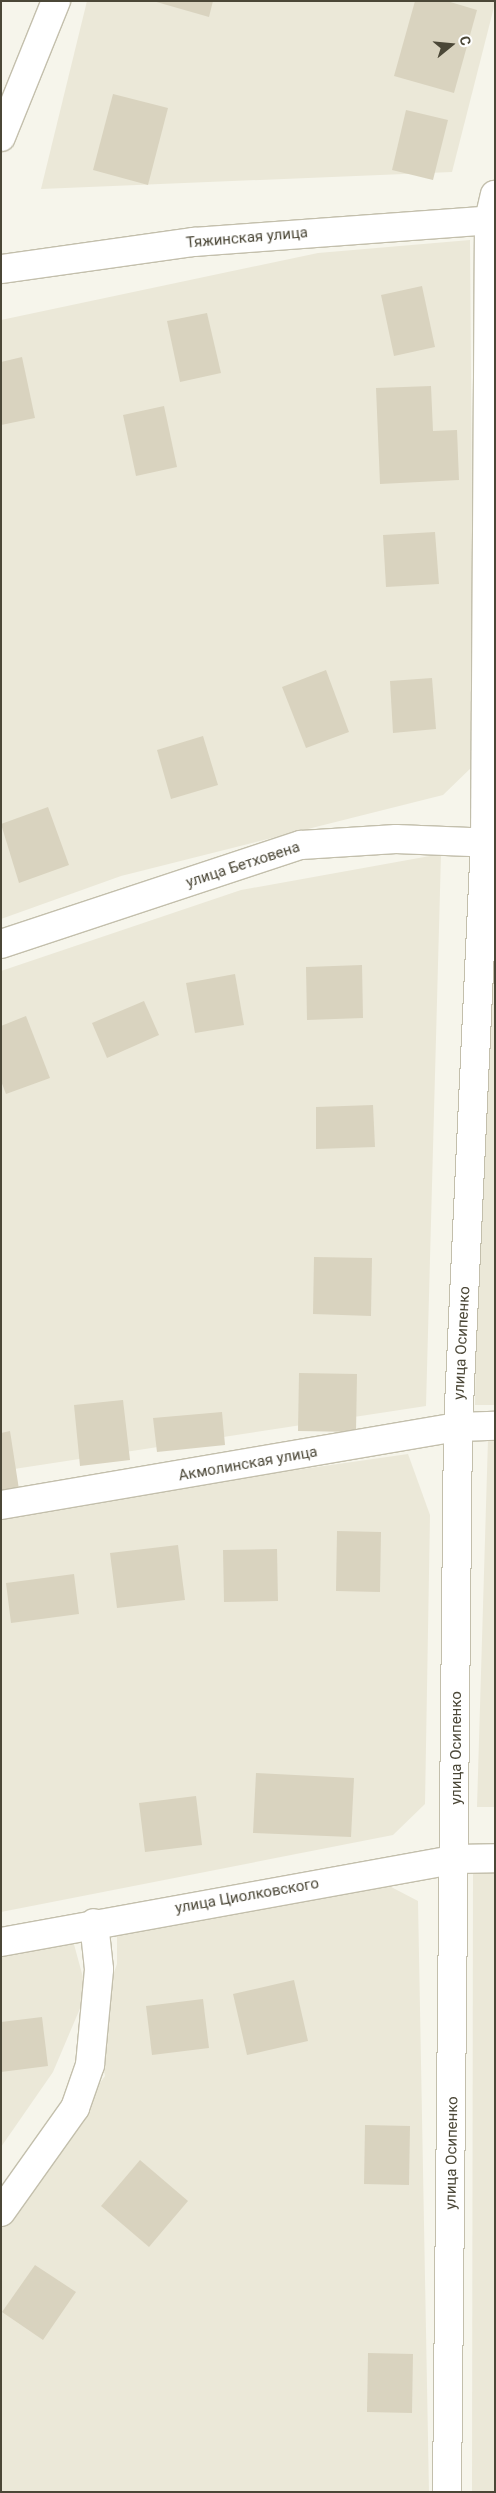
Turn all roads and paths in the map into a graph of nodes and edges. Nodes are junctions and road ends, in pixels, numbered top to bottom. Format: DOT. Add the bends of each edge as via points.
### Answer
graph roads {
  1 [pos="56,1"];
  2 [pos="1,137"];
  3 [pos="493,211"];
  4 [pos="1,269"];
  5 [pos="490,842"];
  6 [pos="1,944"];
  7 [pos="495,1426"];
  8 [pos="458,1427"];
  9 [pos="1,1505"];
  10 [pos="495,1858"];
  11 [pos="456,1859"];
  12 [pos="94,1923"];
  13 [pos="1,1942"];
  14 [pos="1,2212"];
  15 [pos="447,2492"];
  1 -- 2 [label="street"];
  3 -- 4 [label="street, Тяжинская улица" via="194,242"];
  3 -- 5 [label="street, улица Осипенко"];
  5 -- 6 [label="street, улица Бетховена" via="396,839 301,845"];
  5 -- 8 [label="street, улица Осипенко"];
  7 -- 8 [label="street, Акмолинская улица"];
  8 -- 9 [label="street, Акмолинская улица"];
  8 -- 11 [label="street, улица Осипенко"];
  10 -- 11 [label="street, улица Циолковского"];
  11 -- 12 [label="street, улица Циолковского"];
  11 -- 15 [label="street, улица Осипенко"];
  12 -- 13 [label="street, улица Циолковского"];
  12 -- 14 [label="street" via="99,1969 90,2065 74,2108"];
}
